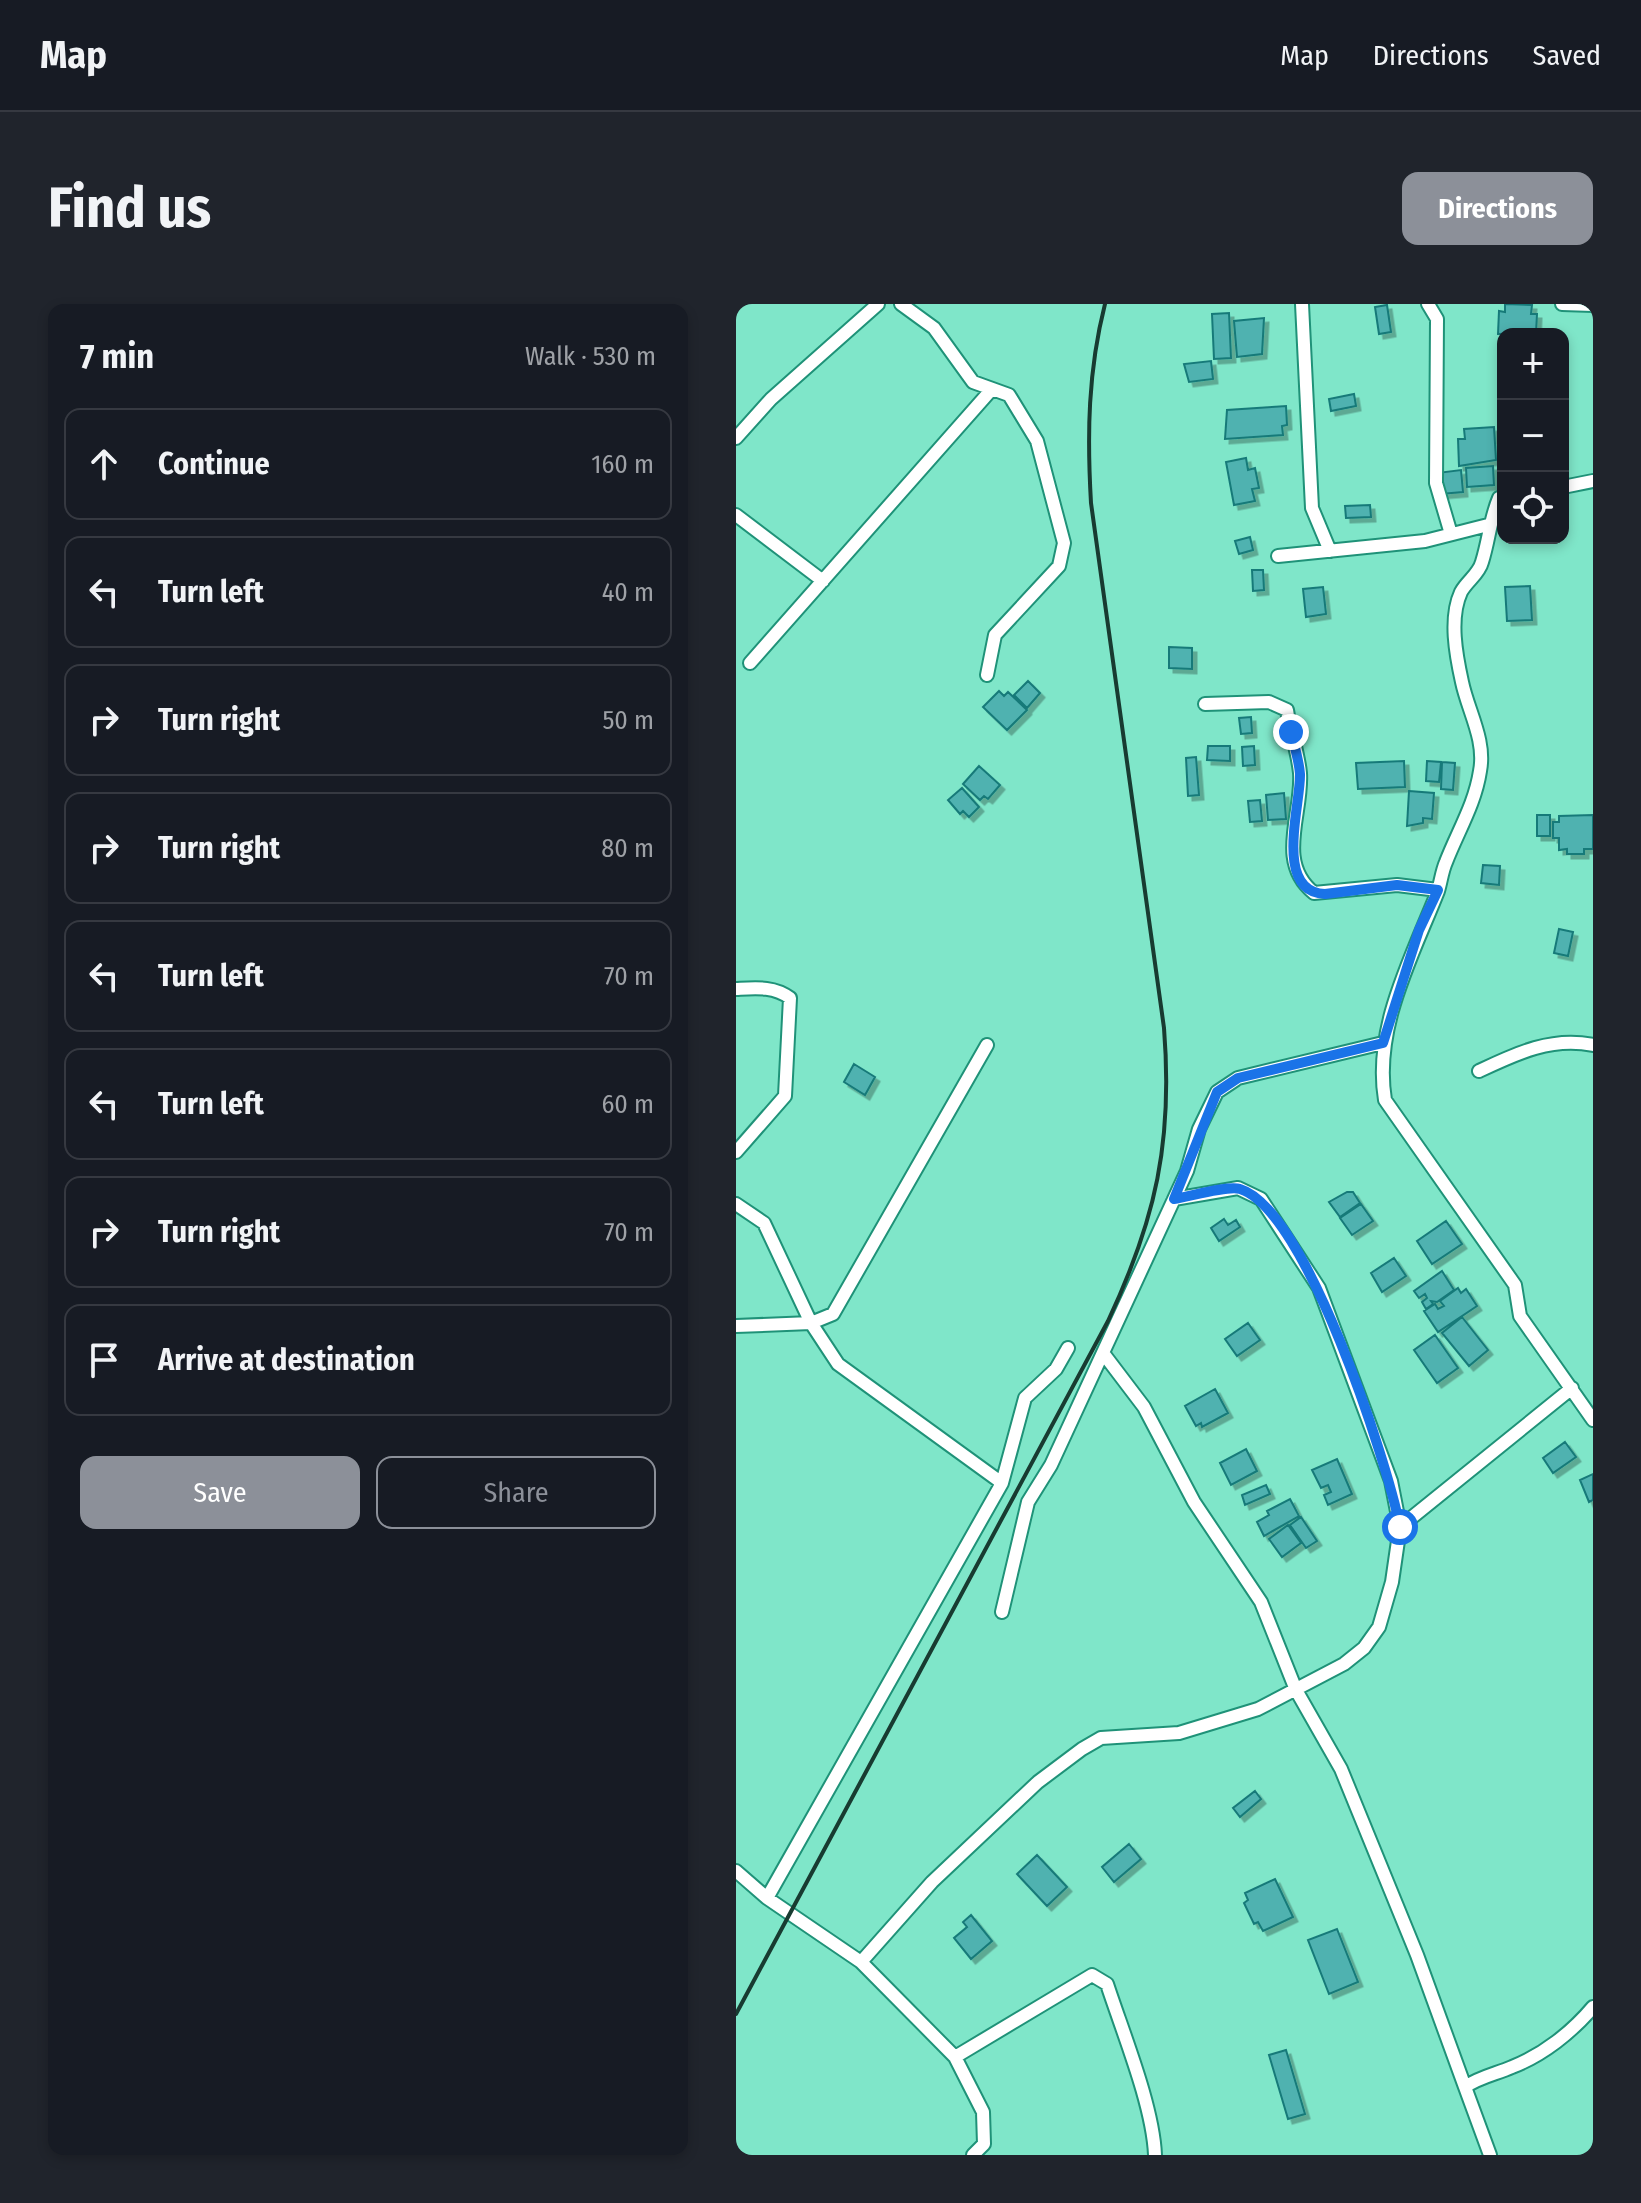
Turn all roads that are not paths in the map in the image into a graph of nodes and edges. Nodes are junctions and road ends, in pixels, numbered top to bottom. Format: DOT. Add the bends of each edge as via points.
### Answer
graph roads {
  1 [pos="878,304"];
  2 [pos="901,304"];
  3 [pos="1302,304"];
  4 [pos="1428,304"];
  5 [pos="1562,304"];
  6 [pos="1593,305"];
  7 [pos="992,389"];
  8 [pos="736,438"];
  9 [pos="1593,481"];
  10 [pos="1569,486"];
  11 [pos="1497,503"];
  12 [pos="736,515"];
  13 [pos="1488,525"];
  14 [pos="1451,534"];
  15 [pos="1330,551"];
  16 [pos="1278,556"];
  17 [pos="823,581"];
  18 [pos="750,663"];
  19 [pos="987,675"];
  20 [pos="1205,704"];
  21 [pos="1438,890"];
  22 [pos="736,989"];
  23 [pos="1383,1043"];
  24 [pos="987,1045"];
  25 [pos="1593,1045"];
  26 [pos="1479,1071"];
  27 [pos="736,1152"];
  28 [pos="1174,1199"];
  29 [pos="736,1204"];
  30 [pos="811,1323"];
  31 [pos="736,1326"];
  32 [pos="1068,1348"];
  33 [pos="1103,1353"];
  34 [pos="1572,1388"];
  35 [pos="1593,1420"];
  36 [pos="1002,1483"];
  37 [pos="1400,1527"];
  38 [pos="1002,1612"];
  39 [pos="1296,1690"];
  40 [pos="736,1871"];
  41 [pos="767,1898"];
  42 [pos="861,1962"];
  43 [pos="1593,2007"];
  44 [pos="955,2057"];
  45 [pos="1465,2087"];
  46 [pos="973,2155"];
  47 [pos="1155,2155"];
  48 [pos="1490,2155"];
  1 -- 8 [label="street" via="771,399"];
  2 -- 7 [label="street" via="934,328 973,382"];
  3 -- 15 [label="street" via="1312,508"];
  4 -- 14 [label="street" via="1437,319 1436,483"];
  5 -- 6 [label="street"];
  7 -- 17 [label="street"];
  7 -- 19 [label="street" via="1009,395 1037,441 1064,543 1059,566 995,635"];
  9 -- 10 [label="street"];
  11 -- 13 [label="street"];
  12 -- 17 [label="street"];
  13 -- 14 [label="street"];
  13 -- 21 [label="street" via="1481,566 1462,591 1455,612 1462,684 1477,731 1481,769"];
  14 -- 15 [label="street"];
  15 -- 16 [label="street"];
  17 -- 18 [label="street"];
  20 -- 21 [label="street" via="1269,702 1287,710 1300,775 1291,837 1305,886 1314,893 1397,885"];
  21 -- 23 [label="street" via="1419,930"];
  22 -- 27 [label="street" via="762,987 790,998 785,1096"];
  23 -- 28 [label="street" via="1238,1078 1217,1092"];
  23 -- 34 [label="street" via="1385,1100 1515,1285 1520,1316"];
  24 -- 30 [label="street" via="833,1314"];
  25 -- 26 [label="street" via="1528,1047"];
  28 -- 33 [label="street"];
  28 -- 37 [label="street" via="1238,1188 1261,1199 1319,1288 1391,1481"];
  29 -- 30 [label="street" via="764,1223"];
  30 -- 31 [label="street"];
  30 -- 36 [label="street" via="838,1364"];
  32 -- 36 [label="street" via="1056,1369 1025,1398"];
  33 -- 38 [label="street" via="1028,1502"];
  33 -- 39 [label="street" via="1144,1407 1194,1502 1261,1602"];
  34 -- 35 [label="street"];
  34 -- 37 [label="street"];
  36 -- 41 [label="street"];
  37 -- 39 [label="street" via="1379,1627 1344,1664"];
  39 -- 42 [label="street" via="1258,1709 1179,1733 1101,1738 1082,1749 1038,1782 932,1882"];
  39 -- 45 [label="street" via="1341,1769"];
  40 -- 41 [label="street"];
  41 -- 42 [label="street"];
  42 -- 44 [label="street"];
  43 -- 45 [label="street" via="1549,2047"];
  44 -- 46 [label="street" via="983,2112 984,2144"];
  44 -- 47 [label="street" via="1092,1975 1101,1978 1125,2041"];
  45 -- 48 [label="street"];
}
